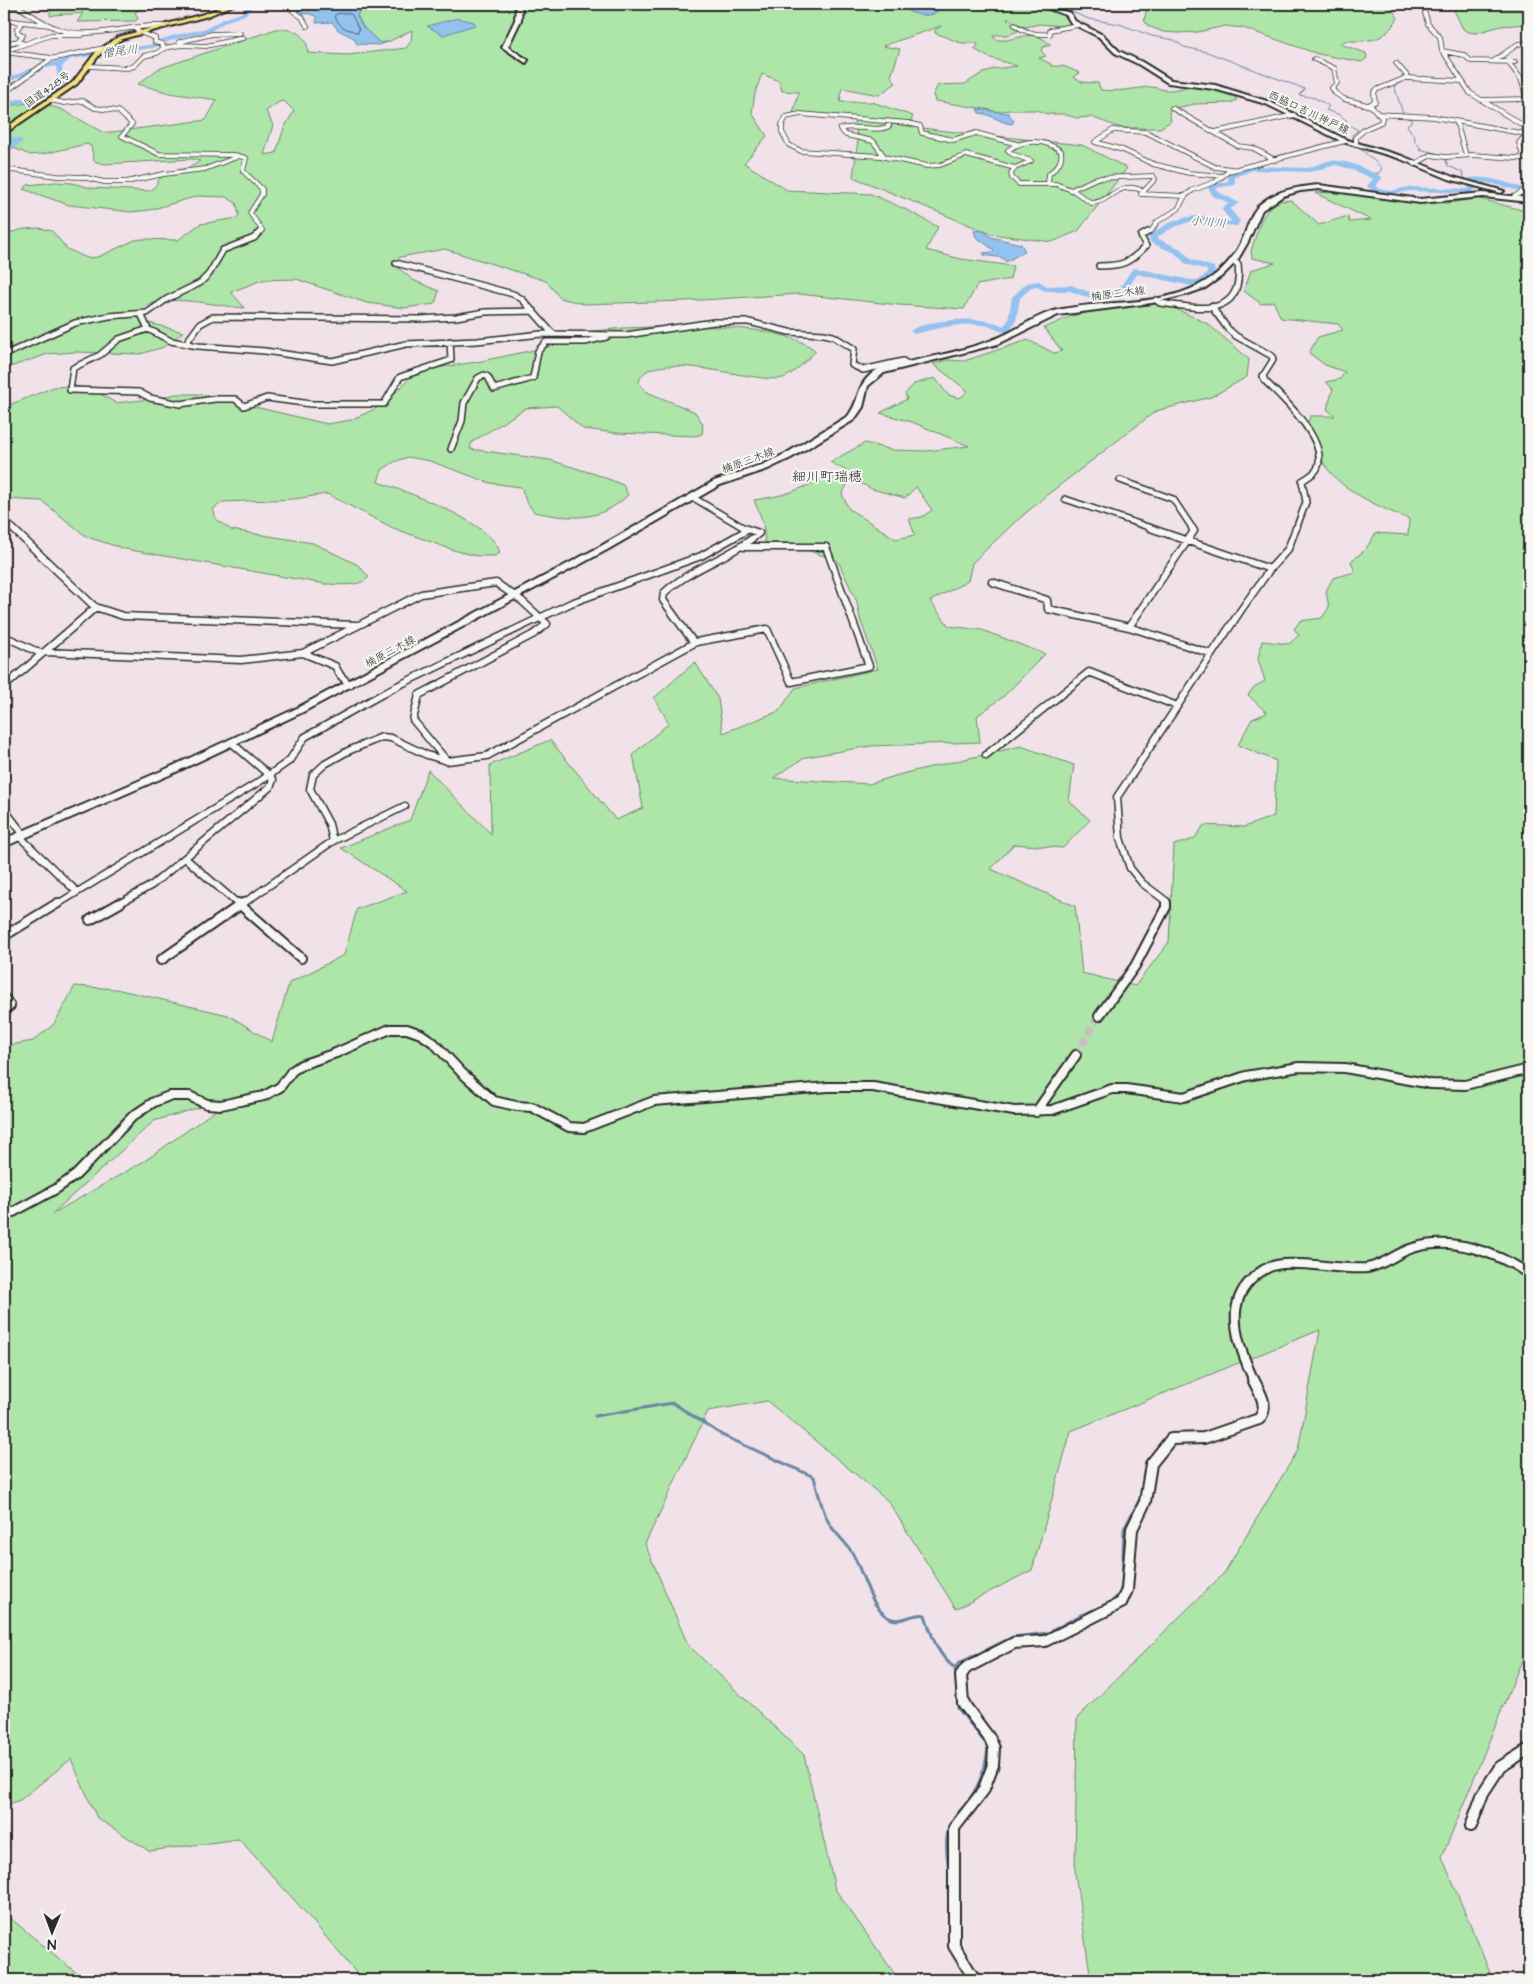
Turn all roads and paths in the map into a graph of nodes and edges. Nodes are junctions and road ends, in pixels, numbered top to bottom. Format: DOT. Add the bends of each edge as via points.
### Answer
graph roads {
  1 [pos="15,4"];
  2 [pos="233,4"];
  3 [pos="301,4"];
  4 [pos="519,4"];
  5 [pos="1038,4"];
  6 [pos="4,9"];
  7 [pos="1425,13"];
  8 [pos="11,19"];
  9 [pos="4,20"];
  10 [pos="22,23"];
  11 [pos="51,25"];
  12 [pos="1015,25"];
  13 [pos="1078,25"];
  14 [pos="307,26"];
  15 [pos="137,30"];
  16 [pos="106,32"];
  17 [pos="18,41"];
  18 [pos="1529,43"];
  19 [pos="4,44"];
  20 [pos="25,44"];
  21 [pos="163,46"];
  22 [pos="4,51"];
  23 [pos="101,51"];
  24 [pos="1442,51"];
  25 [pos="54,58"];
  26 [pos="1314,60"];
  27 [pos="526,61"];
  28 [pos="1494,62"];
  29 [pos="1508,62"];
  30 [pos="1516,62"];
  31 [pos="1396,63"];
  32 [pos="89,66"];
  33 [pos="1406,78"];
  34 [pos="1462,81"];
  35 [pos="4,87"];
  36 [pos="12,88"];
  37 [pos="4,93"];
  38 [pos="51,100"];
  39 [pos="1481,100"];
  40 [pos="1371,106"];
  41 [pos="1172,108"];
  42 [pos="1378,114"];
  43 [pos="1294,116"];
  44 [pos="888,121"];
  45 [pos="1456,121"];
  46 [pos="1528,131"];
  47 [pos="4,132"];
  48 [pos="1215,132"];
  49 [pos="1350,142"];
  50 [pos="1017,144"];
  51 [pos="1466,155"];
  52 [pos="239,156"];
  53 [pos="884,156"];
  54 [pos="1524,159"];
  55 [pos="1529,159"];
  56 [pos="1275,160"];
  57 [pos="1414,164"];
  58 [pos="4,168"];
  59 [pos="1015,168"];
  60 [pos="1232,170"];
  61 [pos="1223,176"];
  62 [pos="1048,183"];
  63 [pos="1528,188"];
  64 [pos="1071,190"];
  65 [pos="1144,191"];
  66 [pos="1185,196"];
  67 [pos="1514,198"];
  68 [pos="1529,200"];
  69 [pos="1234,262"];
  70 [pos="396,263"];
  71 [pos="1099,266"];
  72 [pos="1156,300"];
  73 [pos="1211,306"];
  74 [pos="534,311"];
  75 [pos="141,314"];
  76 [pos="148,329"];
  77 [pos="554,334"];
  78 [pos="607,336"];
  79 [pos="450,341"];
  80 [pos="186,343"];
  81 [pos="4,355"];
  82 [pos="907,364"];
  83 [pos="451,449"];
  84 [pos="1120,480"];
  85 [pos="692,497"];
  86 [pos="1065,499"];
  87 [pos="4,521"];
  88 [pos="747,530"];
  89 [pos="1187,541"];
  90 [pos="744,547"];
  91 [pos="1270,569"];
  92 [pos="992,582"];
  93 [pos="515,596"];
  94 [pos="96,607"];
  95 [pos="542,618"];
  96 [pos="358,625"];
  97 [pos="1129,627"];
  98 [pos="4,636"];
  99 [pos="694,643"];
  100 [pos="44,653"];
  101 [pos="303,653"];
  102 [pos="1212,654"];
  103 [pos="350,685"];
  104 [pos="4,687"];
  105 [pos="1177,706"];
  106 [pos="232,743"];
  107 [pos="986,755"];
  108 [pos="447,761"];
  109 [pos="269,775"];
  110 [pos="405,806"];
  111 [pos="4,809"];
  112 [pos="22,836"];
  113 [pos="333,841"];
  114 [pos="4,842"];
  115 [pos="185,858"];
  116 [pos="77,892"];
  117 [pos="240,905"];
  118 [pos="90,920"];
  119 [pos="4,936"];
  120 [pos="301,958"];
  121 [pos="160,960"];
  122 [pos="4,998"];
  123 [pos="10,1006"];
  124 [pos="1099,1016"];
  125 [pos="1076,1055"];
  126 [pos="1529,1069"];
  127 [pos="1036,1112"];
  128 [pos="4,1217"];
  129 [pos="1529,1274"];
  130 [pos="1529,1748"];
  131 [pos="1471,1826"];
  132 [pos="975,1980"];
  1 -- 6 [label="street"];
  1 -- 11 [label="street"];
  2 -- 15 [label="highway, 国道428号" via="165,26"];
  3 -- 14 [label="street" via="293,11"];
  4 -- 27 [label="main road" via="520,14 506,47"];
  5 -- 13 [label="main road, 西脇口吉川神戸線" via="1068,14"];
  6 -- 8 [label="street"];
  7 -- 24 [label="street" via="1428,24 1440,37"];
  8 -- 9 [label="street"];
  8 -- 10 [label="street"];
  10 -- 11 [label="street"];
  10 -- 17 [label="street" via="16,31 23,35"];
  11 -- 16 [label="street" via="90,33"];
  12 -- 13 [label="street" via="1028,34 1039,36 1050,34 1054,28"];
  13 -- 43 [label="main road, 西脇口吉川神戸線" via="1101,36 1117,52 1140,62 1170,82 1215,87 1268,103"];
  15 -- 16 [label="street"];
  15 -- 21 [label="street" via="155,38 155,42"];
  15 -- 23 [label="highway, 国道428号"];
  16 -- 20 [label="street" via="51,35"];
  17 -- 19 [label="street"];
  17 -- 20 [label="street"];
  18 -- 28 [label="street" via="1518,44"];
  20 -- 22 [label="street"];
  21 -- 21 [label="street" via="201,46 242,36 212,34"];
  21 -- 32 [label="street" via="130,67"];
  22 -- 25 [label="street"];
  23 -- 25 [label="street"];
  23 -- 32 [label="highway, 国道428号"];
  24 -- 28 [label="street" via="1464,55 1471,61"];
  24 -- 34 [label="street"];
  25 -- 36 [label="street" via="24,76"];
  26 -- 40 [label="street" via="1334,68 1337,83 1332,88 1335,94"];
  28 -- 29 [label="street"];
  29 -- 30 [label="street"];
  29 -- 39 [label="street" via="1521,79 1527,99"];
  31 -- 33 [label="street" via="1408,76"];
  32 -- 38 [label="highway, 国道428号" via="75,83"];
  33 -- 34 [label="street"];
  33 -- 40 [label="street" via="1376,90 1375,102"];
  34 -- 39 [label="street" via="1470,93"];
  35 -- 36 [label="street"];
  36 -- 37 [label="street"];
  38 -- 47 [label="highway, 国道428号"];
  38 -- 52 [label="street" via="83,102 95,108 118,111 132,124 122,136 159,154"];
  39 -- 46 [label="street"];
  40 -- 42 [label="street"];
  41 -- 48 [label="street"];
  42 -- 45 [label="street" via="1402,113"];
  42 -- 49 [label="street" via="1381,122 1365,129"];
  43 -- 48 [label="street"];
  43 -- 49 [label="main road, 西脇口吉川神戸線"];
  44 -- 50 [label="street" via="920,126 922,133 947,139 976,133"];
  44 -- 53 [label="street" via="889,126 884,129 850,126 840,130 846,135 873,141"];
  44 -- 53 [label="street" via="800,114 786,117 782,125 787,142 795,150"];
  45 -- 46 [label="street"];
  45 -- 51 [label="street"];
  46 -- 54 [label="street" via="1519,144"];
  48 -- 56 [label="street" via="1238,146 1253,148"];
  49 -- 56 [label="street"];
  49 -- 57 [label="main road, 西脇口吉川神戸線"];
  50 -- 59 [label="street" via="1008,152 1031,161"];
  50 -- 62 [label="street" via="1031,141 1061,151 1062,161 1049,174"];
  51 -- 54 [label="street"];
  51 -- 57 [label="street" via="1427,155"];
  52 -- 58 [label="street" via="205,169 126,182 104,182"];
  52 -- 75 [label="street" via="246,158 242,168 245,174 262,189 250,213 262,230 260,235 223,250 200,283"];
  53 -- 59 [label="street" via="934,166 969,155"];
  54 -- 55 [label="street"];
  56 -- 60 [label="street"];
  57 -- 67 [label="main road, 西脇口吉川神戸線"];
  59 -- 62 [label="street" via="1012,178 1019,184"];
  60 -- 61 [label="street"];
  60 -- 61 [label="street" via="1215,167 1139,130 1113,130 1095,142 1124,150 1154,164 1189,173"];
  61 -- 66 [label="street"];
  62 -- 64 [label="street"];
  63 -- 67 [label="street"];
  64 -- 65 [label="street" via="1084,202 1090,203 1101,202 1122,189 1137,187"];
  64 -- 65 [label="street" via="1097,178 1153,176 1155,179"];
  65 -- 66 [label="street" via="1141,194"];
  66 -- 71 [label="street" via="1178,209 1141,236 1146,246 1131,262"];
  67 -- 68 [label="main road, 西脇口吉川神戸線"];
  67 -- 69 [label="main road, 楠原三木線" via="1476,196 1419,201 1322,187 1296,189 1262,206 1252,220 1246,241"];
  69 -- 72 [label="main road, 楠原三木線" via="1201,287"];
  69 -- 73 [label="street" via="1238,264 1236,293 1226,302"];
  70 -- 74 [label="street" via="513,294"];
  72 -- 73 [label="street" via="1196,307"];
  72 -- 82 [label="main road, 楠原三木線" via="1056,314 994,342"];
  73 -- 91 [label="street" via="1232,333 1249,346 1272,356 1274,360 1263,376 1264,381 1304,422 1317,452 1315,471 1302,481 1306,502 1288,549"];
  74 -- 77 [label="street"];
  74 -- 80 [label="street" via="419,319 214,317 199,324"];
  75 -- 76 [label="street"];
  75 -- 81 [label="street" via="75,323"];
  76 -- 79 [label="street" via="119,339 100,355 73,368 70,390 139,392 174,404 215,399 235,400 244,406 267,398 311,404 384,404 400,376 451,360"];
  76 -- 80 [label="street" via="171,341"];
  77 -- 78 [label="street"];
  77 -- 79 [label="street"];
  78 -- 82 [label="street" via="701,323 749,322 789,332 833,336 854,349 852,365 863,370 903,361"];
  78 -- 83 [label="street" via="586,342 546,342 538,351 532,378 524,381 494,389 488,376 478,378 464,403 462,421"];
  79 -- 80 [label="street" via="406,344 332,361"];
  82 -- 85 [label="main road, 楠原三木線" via="873,376 864,385 856,412 816,439 777,462 718,483"];
  84 -- 89 [label="street" via="1173,499 1194,531"];
  85 -- 88 [label="street"];
  85 -- 93 [label="main road, 楠原三木線"];
  86 -- 89 [label="street"];
  87 -- 94 [label="street"];
  88 -- 90 [label="street" via="759,533"];
  88 -- 95 [label="street" via="701,556 600,592"];
  89 -- 91 [label="street"];
  89 -- 97 [label="street"];
  90 -- 99 [label="street" via="684,578 664,593 663,600"];
  90 -- 99 [label="street" via="826,548 869,666 791,682 767,629"];
  91 -- 102 [label="street"];
  92 -- 97 [label="street" via="1047,600 1048,609"];
  93 -- 95 [label="street"];
  93 -- 96 [label="street" via="496,583 421,594"];
  93 -- 103 [label="main road, 楠原三木線"];
  94 -- 96 [label="street" via="123,616"];
  94 -- 100 [label="street"];
  95 -- 108 [label="street" via="547,624 534,634 419,695 413,720"];
  95 -- 109 [label="street" via="347,712 305,737 288,760"];
  96 -- 101 [label="street"];
  97 -- 102 [label="street"];
  98 -- 100 [label="street"];
  99 -- 108 [label="street" via="497,752"];
  100 -- 101 [label="street" via="241,660"];
  100 -- 104 [label="street"];
  101 -- 103 [label="street" via="335,666"];
  102 -- 105 [label="street"];
  103 -- 106 [label="main road, 楠原三木線"];
  105 -- 107 [label="street" via="1089,672"];
  105 -- 124 [label="street" via="1117,797 1116,811 1124,852 1135,876 1166,901 1166,907 1136,966"];
  106 -- 109 [label="street"];
  106 -- 112 [label="main road, 楠原三木線"];
  108 -- 113 [label="street" via="391,738 382,738 325,764 312,775 310,789 329,824"];
  109 -- 115 [label="street" via="272,780 270,787"];
  109 -- 116 [label="street"];
  110 -- 113 [label="street"];
  111 -- 112 [label="street"];
  112 -- 114 [label="main road, 楠原三木線"];
  112 -- 116 [label="street"];
  113 -- 117 [label="street"];
  115 -- 117 [label="street"];
  115 -- 118 [label="street" via="152,885"];
  116 -- 119 [label="street"];
  117 -- 120 [label="street"];
  117 -- 121 [label="street"];
  122 -- 123 [label="street"];
  125 -- 127 [label="street"];
  126 -- 127 [label="street" via="1465,1084 1431,1084 1346,1068 1299,1067 1246,1076 1184,1096 1112,1089 1052,1110"];
  127 -- 128 [label="street" via="874,1088 828,1088 654,1101 591,1126 569,1127 532,1107 494,1101 434,1043 407,1029 390,1029 301,1065 280,1087 264,1096 221,1105 207,1104 189,1096 169,1096 154,1102 133,1116 76,1174 56,1189"];
  129 -- 132 [label="street" via="1515,1263 1496,1256 1453,1244 1434,1243 1411,1248 1370,1268 1269,1266 1258,1271 1241,1290 1235,1314 1242,1352 1264,1402 1262,1417 1204,1438 1171,1439 1152,1464 1145,1502 1132,1529 1127,1590 1121,1603 1045,1640 1014,1643 966,1668 961,1675 963,1703 994,1748 993,1765 983,1791 954,1828 954,1946"];
  130 -- 131 [label="street" via="1500,1767 1483,1793"];
}
